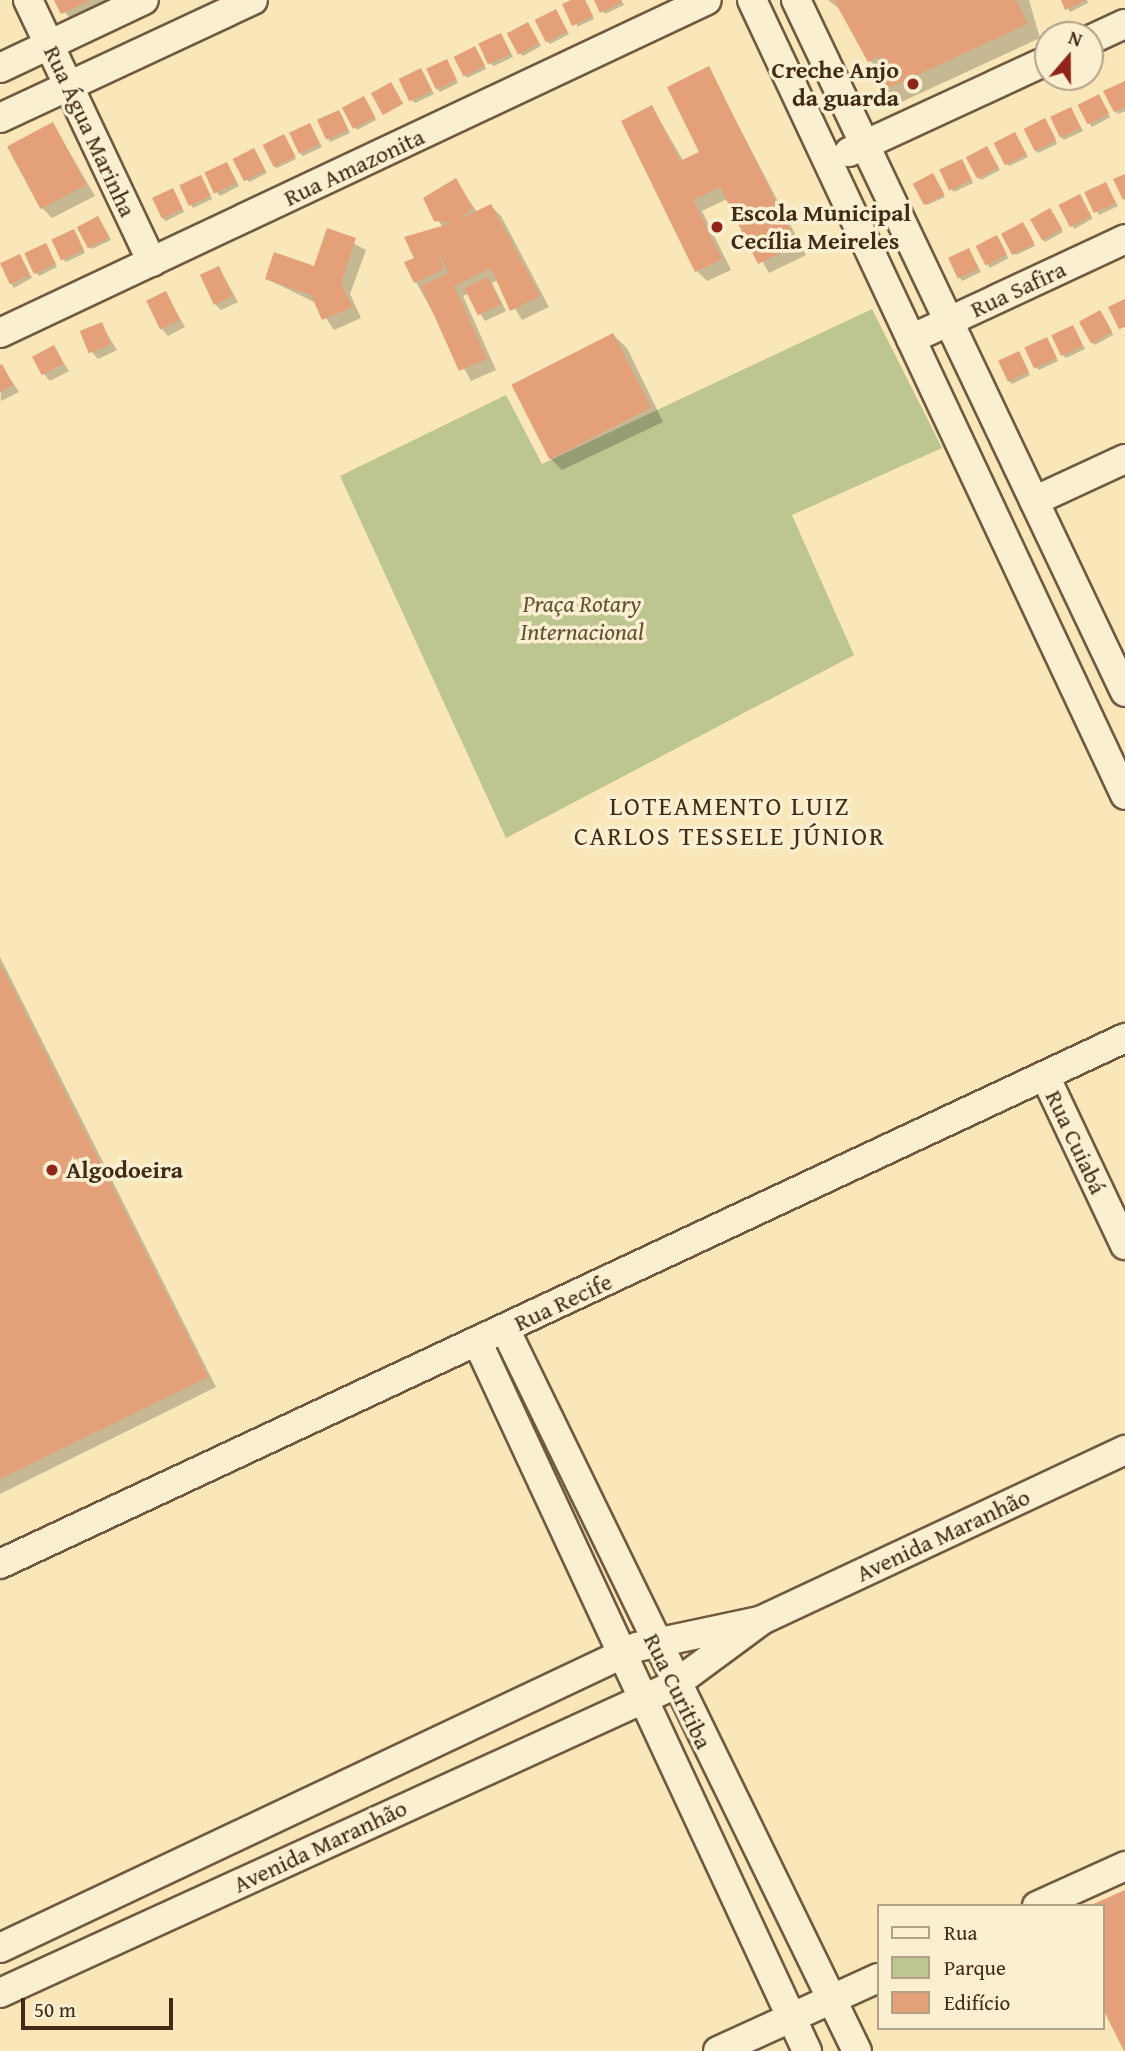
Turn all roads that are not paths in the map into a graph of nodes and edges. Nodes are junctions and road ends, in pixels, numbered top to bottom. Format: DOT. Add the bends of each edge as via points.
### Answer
graph roads {
  1 [pos="28,0"];
  2 [pos="144,0"];
  3 [pos="253,0"];
  4 [pos="708,0"];
  5 [pos="752,0"];
  6 [pos="796,0"];
  7 [pos="1125,24"];
  8 [pos="1104,34"];
  9 [pos="49,45"];
  10 [pos="1034,67"];
  11 [pos="0,68"];
  12 [pos="68,86"];
  13 [pos="0,118"];
  14 [pos="865,145"];
  15 [pos="827,160"];
  16 [pos="1125,239"];
  17 [pos="152,262"];
  18 [pos="948,321"];
  19 [pos="0,333"];
  20 [pos="911,339"];
  21 [pos="1125,459"];
  22 [pos="1034,501"];
  23 [pos="1123,682"];
  24 [pos="1125,795"];
  25 [pos="1125,1038"];
  26 [pos="1045,1076"];
  27 [pos="1125,1245"];
  28 [pos="505,1329"];
  29 [pos="477,1341"];
  30 [pos="1125,1450"];
  31 [pos="0,1564"];
  32 [pos="762,1620"];
  33 [pos="652,1641"];
  34 [pos="620,1655"];
  35 [pos="674,1685"];
  36 [pos="640,1699"];
  37 [pos="1125,1866"];
  38 [pos="1041,1904"];
  39 [pos="0,1948"];
  40 [pos="876,1979"];
  41 [pos="0,1993"];
  42 [pos="832,1998"];
  43 [pos="790,2017"];
  44 [pos="718,2051"];
  45 [pos="807,2051"];
  46 [pos="857,2051"];
  1 -- 9 [label="street, Rua Água Marinha"];
  2 -- 9 [label="street"];
  3 -- 12 [label="street"];
  4 -- 17 [label="street, Rua Amazonita"];
  5 -- 15 [label="street"];
  6 -- 14 [label="street"];
  7 -- 8 [label="street"];
  9 -- 11 [label="street"];
  9 -- 12 [label="street, Rua Água Marinha"];
  10 -- 14 [label="street"];
  12 -- 13 [label="street"];
  12 -- 17 [label="street, Rua Água Marinha"];
  14 -- 15 [label="street"];
  14 -- 18 [label="street"];
  15 -- 20 [label="street"];
  16 -- 18 [label="street, Rua Safira"];
  17 -- 19 [label="street, Rua Amazonita"];
  18 -- 20 [label="street, Rua Safira"];
  18 -- 22 [label="street"];
  20 -- 24 [label="street"];
  21 -- 22 [label="street"];
  22 -- 23 [label="street"];
  25 -- 26 [label="street, Rua Recife"];
  26 -- 27 [label="street, Rua Cuiabá"];
  26 -- 28 [label="street, Rua Recife"];
  28 -- 29 [label="street, Rua Recife"];
  28 -- 33 [label="street, Rua Curitiba"];
  29 -- 31 [label="street, Rua Recife"];
  29 -- 34 [label="street, Rua Curitiba"];
  30 -- 32 [label="street, Avenida Maranhão"];
  32 -- 33 [label="street, Avenida Maranhão"];
  32 -- 35 [label="street, Avenida Maranhão"];
  33 -- 34 [label="street, Avenida Maranhão"];
  33 -- 35 [label="street, Rua Curitiba"];
  34 -- 36 [label="street, Rua Curitiba"];
  34 -- 39 [label="street, Avenida Maranhão"];
  35 -- 36 [label="street, Avenida Maranhão"];
  35 -- 42 [label="street, Rua Curitiba"];
  36 -- 41 [label="street, Avenida Maranhão"];
  36 -- 43 [label="street, Rua Curitiba"];
  37 -- 38 [label="street"];
  40 -- 42 [label="street"];
  42 -- 43 [label="street"];
  42 -- 46 [label="street, Rua Curitiba"];
  43 -- 44 [label="street"];
  43 -- 45 [label="street, Rua Curitiba"];
}
